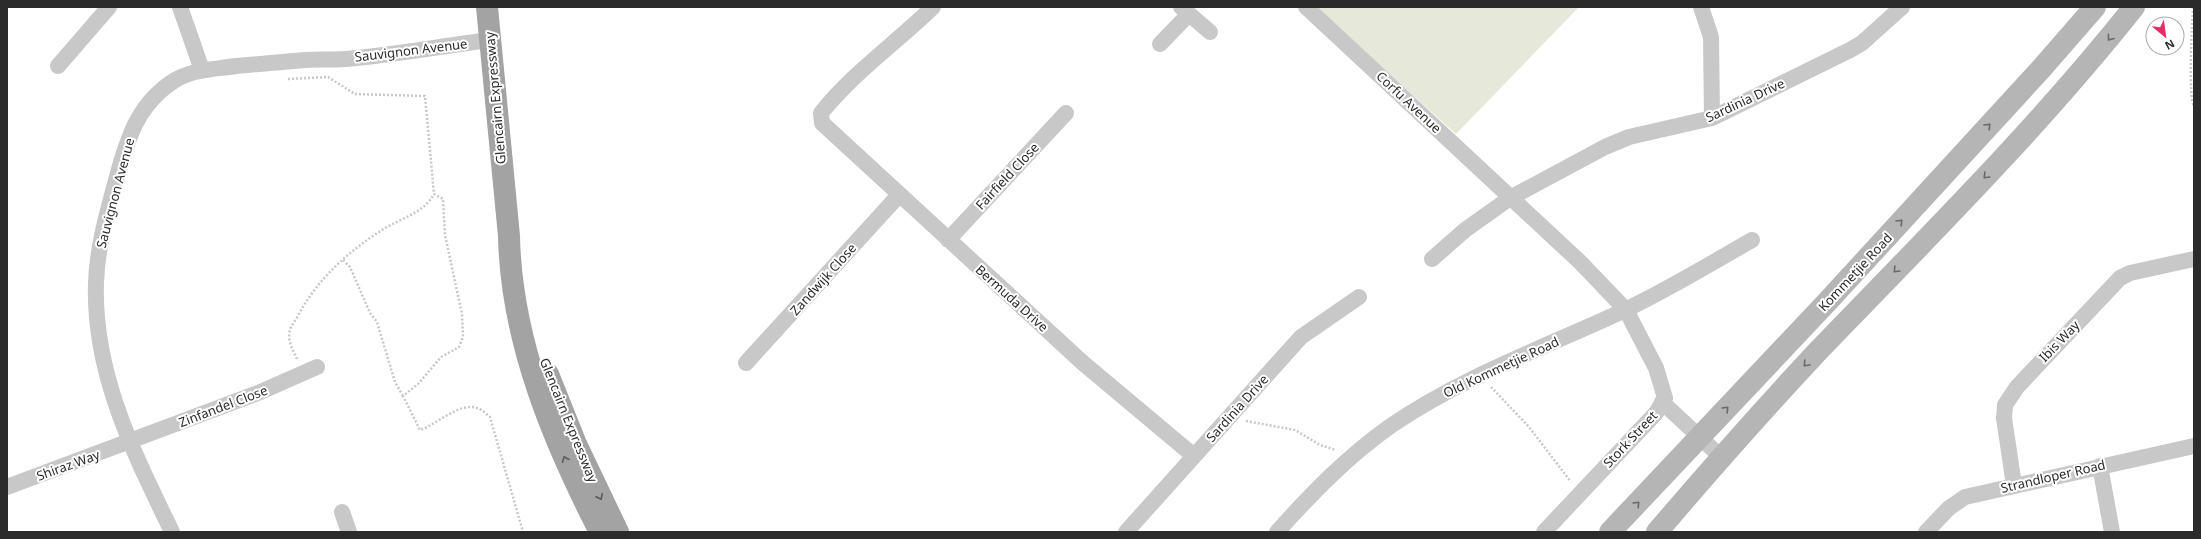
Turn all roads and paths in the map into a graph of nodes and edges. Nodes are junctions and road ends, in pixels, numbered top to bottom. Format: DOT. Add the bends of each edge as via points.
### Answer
graph roads {
  1 [pos="110,7"];
  2 [pos="180,7"];
  3 [pos="487,7"];
  4 [pos="933,7"];
  5 [pos="1306,7"];
  6 [pos="1701,7"];
  7 [pos="1902,7"];
  8 [pos="2094,7"];
  9 [pos="2134,7"];
  10 [pos="2193,7"];
  11 [pos="1185,10"];
  12 [pos="1210,32"];
  13 [pos="490,40"];
  14 [pos="1160,44"];
  15 [pos="272,63"];
  16 [pos="58,66"];
  17 [pos="202,70"];
  18 [pos="2194,106"];
  19 [pos="1066,113"];
  20 [pos="1712,118"];
  21 [pos="434,194"];
  22 [pos="899,195"];
  23 [pos="1510,198"];
  24 [pos="509,236"];
  25 [pos="948,240"];
  26 [pos="1752,240"];
  27 [pos="1432,259"];
  28 [pos="2194,259"];
  29 [pos="343,260"];
  30 [pos="1360,297"];
  31 [pos="1626,310"];
  32 [pos="746,363"];
  33 [pos="310,370"];
  34 [pos="1480,375"];
  35 [pos="403,396"];
  36 [pos="1662,402"];
  37 [pos="1228,418"];
  38 [pos="1699,437"];
  39 [pos="129,442"];
  40 [pos="2194,446"];
  41 [pos="1356,453"];
  42 [pos="1194,456"];
  43 [pos="1721,457"];
  44 [pos="2100,466"];
  45 [pos="2014,485"];
  46 [pos="7,487"];
  47 [pos="1580,494"];
  48 [pos="342,512"];
  49 [pos="172,532"];
  50 [pos="348,532"];
  51 [pos="523,532"];
  52 [pos="600,532"];
  53 [pos="618,532"];
  54 [pos="1126,532"];
  55 [pos="1277,532"];
  56 [pos="1544,532"];
  57 [pos="1610,532"];
  58 [pos="1656,532"];
  59 [pos="1926,532"];
  60 [pos="2112,532"];
  1 -- 16 [label="street"];
  2 -- 17 [label="street"];
  3 -- 13 [label="main road, Glencairn Expressway"];
  4 -- 22 [label="street, Bermuda Drive" via="868,64 821,113 822,123"];
  5 -- 23 [label="street, Corfu Avenue"];
  6 -- 20 [label="street" via="1711,37"];
  7 -- 20 [label="street, Sardinia Drive" via="1862,43"];
  38 -- 8 [label="main road, Kommetjie Road, one-way" via="1828,301"];
  9 -- 43 [label="main road, one-way" via="2023,138"];
  10 -- 18 [label="path" via="2191,82"];
  11 -- 12 [label="street"];
  11 -- 14 [label="street"];
  13 -- 15 [label="street, Sauvignon Avenue" via="344,59"];
  13 -- 24 [label="main road, Glencairn Expressway"];
  15 -- 17 [label="street, Sauvignon Avenue"];
  15 -- 21 [label="path" via="288,79 328,77 355,94 426,96"];
  17 -- 39 [label="street, Sauvignon Avenue" via="178,79 150,101 140,115 126,144 101,242 96,283 98,323 110,389"];
  19 -- 25 [label="street, Fairfield Close"];
  20 -- 23 [label="street, Sardinia Drive" via="1620,140"];
  21 -- 29 [label="path" via="429,203 387,227"];
  21 -- 35 [label="path" via="443,199 445,235 462,314 464,337 459,347 441,357 418,384"];
  22 -- 25 [label="street, Bermuda Drive"];
  22 -- 32 [label="street, Zandwijk Close"];
  23 -- 27 [label="street, Sardinia Drive" via="1465,230"];
  23 -- 31 [label="street, Corfu Avenue" via="1580,262"];
  52 -- 24 [label="main road, Glencairn Expressway, one-way" via="562,454 535,378 512,288"];
  24 -- 53 [label="main road, Glencairn Expressway, one-way" via="550,377 576,444"];
  25 -- 42 [label="street, Bermuda Drive" via="1083,363"];
  26 -- 31 [label="street, Old Kommetjie Road"];
  28 -- 45 [label="street, Ibis Way" via="2130,273 2120,278 2017,387 2005,405 2004,418"];
  29 -- 33 [label="path" via="322,279 307,298 290,330 290,344"];
  29 -- 35 [label="path" via="350,267 370,313 377,322 395,382"];
  30 -- 37 [label="street, Sardinia Drive" via="1300,337"];
  31 -- 34 [label="street, Old Kommetjie Road"];
  31 -- 36 [label="street, Stork Street" via="1656,368 1664,392"];
  33 -- 39 [label="street, Zinfandel Close"];
  34 -- 41 [label="street, Old Kommetjie Road" via="1414,411"];
  34 -- 47 [label="path" via="1529,427"];
  35 -- 51 [label="path" via="420,430 431,427 460,409 477,408 490,417"];
  36 -- 38 [label="street"];
  36 -- 47 [label="street, Stork Street" via="1656,413"];
  37 -- 41 [label="path" via="1287,428 1329,448"];
  37 -- 42 [label="street, Sardinia Drive"];
  38 -- 43 [label="street"];
  57 -- 38 [label="main road, Kommetjie Road, one-way"];
  39 -- 46 [label="street, Shiraz Way"];
  39 -- 49 [label="street, Sauvignon Avenue"];
  40 -- 44 [label="street, Strandloper Road"];
  41 -- 55 [label="street, Old Kommetjie Road" via="1303,503"];
  42 -- 54 [label="street, Sardinia Drive"];
  43 -- 58 [label="main road"];
  44 -- 45 [label="street, Strandloper Road"];
  44 -- 60 [label="street"];
  45 -- 59 [label="street, Strandloper Road" via="1961,498"];
  47 -- 56 [label="street, Stork Street"];
  48 -- 50 [label="street"];
}
